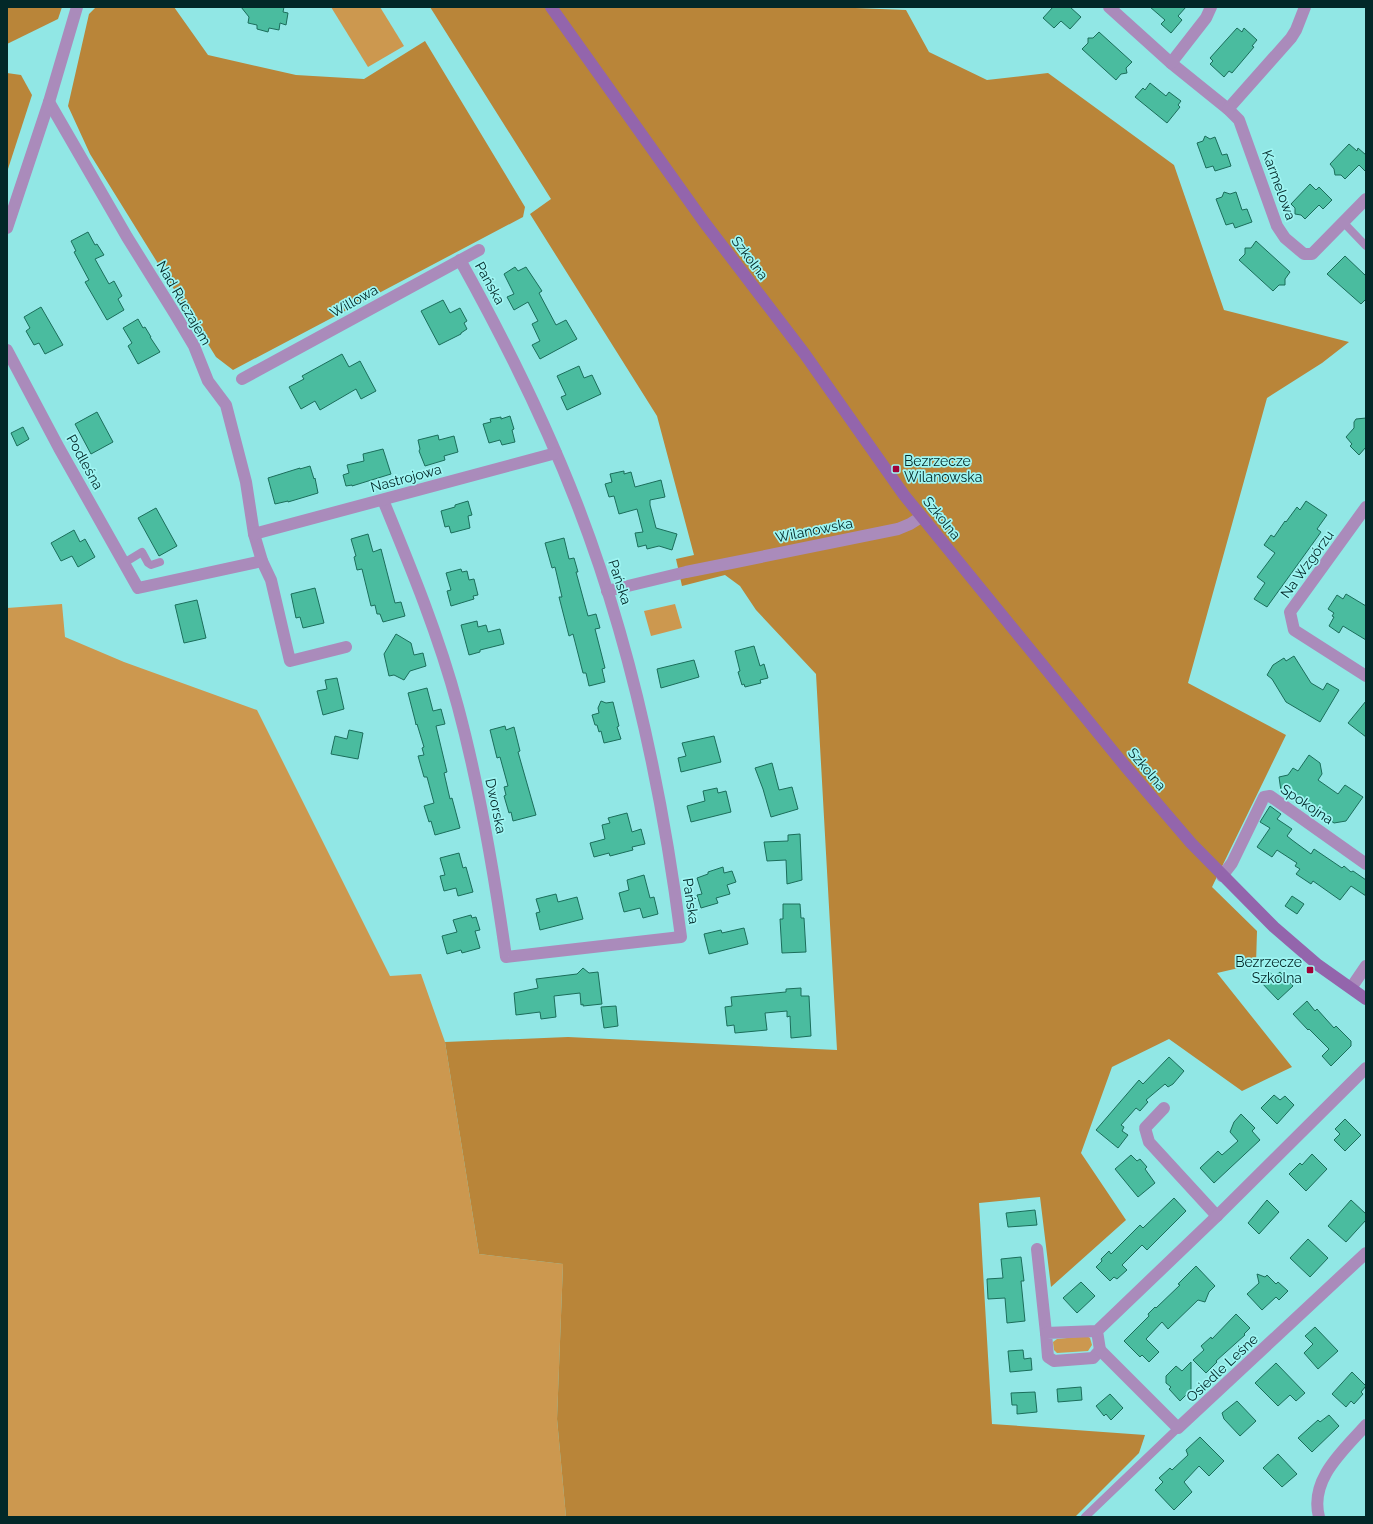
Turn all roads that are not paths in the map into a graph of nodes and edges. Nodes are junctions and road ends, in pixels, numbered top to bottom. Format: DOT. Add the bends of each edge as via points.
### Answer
graph roads {
  1 [pos="77,7"];
  2 [pos="551,7"];
  3 [pos="1109,7"];
  4 [pos="1211,7"];
  5 [pos="1305,7"];
  6 [pos="1171,63"];
  7 [pos="50,102"];
  8 [pos="1228,109"];
  9 [pos="1366,199"];
  10 [pos="1343,222"];
  11 [pos="7,228"];
  12 [pos="1366,246"];
  13 [pos="479,250"];
  14 [pos="460,260"];
  15 [pos="7,350"];
  16 [pos="242,379"];
  17 [pos="556,453"];
  18 [pos="383,500"];
  19 [pos="1366,507"];
  20 [pos="921,517"];
  21 [pos="259,532"];
  22 [pos="262,561"];
  23 [pos="160,562"];
  24 [pos="124,563"];
  25 [pos="607,591"];
  26 [pos="346,648"];
  27 [pos="1366,676"];
  28 [pos="1366,864"];
  29 [pos="1222,876"];
  30 [pos="681,937"];
  31 [pos="1366,966"];
  32 [pos="1351,988"];
  33 [pos="1366,999"];
  34 [pos="1366,1068"];
  35 [pos="1164,1108"];
  36 [pos="1217,1216"];
  37 [pos="1037,1249"];
  38 [pos="1366,1254"];
  39 [pos="1097,1331"];
  40 [pos="1046,1333"];
  41 [pos="1100,1350"];
  42 [pos="1366,1425"];
  43 [pos="1178,1428"];
  44 [pos="1085,1517"];
  45 [pos="1319,1517"];
  1 -- 7 [label="street"];
  2 -- 20 [label="street, Szkolna" via="704,222 793,338"];
  3 -- 6 [label="street, Karmelowa"];
  4 -- 6 [label="street" via="1206,18"];
  5 -- 8 [label="street" via="1291,38"];
  6 -- 8 [label="street, Karmelowa"];
  7 -- 11 [label="street"];
  7 -- 21 [label="street, Nad Ruczajem" via="127,237 194,346 208,381 226,405"];
  8 -- 10 [label="street, Karmelowa" via="1239,120 1277,226 1285,238 1304,254 1312,254"];
  9 -- 10 [label="street, Karmelowa"];
  10 -- 12 [label="lane"];
  13 -- 14 [label="street, Willowa"];
  14 -- 16 [label="street, Willowa"];
  14 -- 17 [label="street, Pańska" via="515,363"];
  15 -- 24 [label="street, Podleśna"];
  17 -- 18 [label="street, Nastrojowa"];
  17 -- 25 [label="street, Pańska" via="577,504"];
  18 -- 21 [label="street, Nastrojowa"];
  18 -- 30 [label="street, Dworska" via="423,600 457,706 482,809 506,956"];
  19 -- 27 [label="street, Na Wzgórzu" via="1290,612 1294,630"];
  20 -- 25 [label="street, Wilanowska" via="898,529 711,566"];
  20 -- 29 [label="street, Szkolna" via="1149,796"];
  21 -- 22 [label="street, Nad Ruczajem"];
  22 -- 24 [label="street, Podleśna" via="138,588"];
  22 -- 26 [label="street, Nad Ruczajem" via="270,580 290,661"];
  23 -- 24 [label="lane" via="151,565 143,551"];
  25 -- 30 [label="street, Pańska" via="633,679 655,772"];
  28 -- 29 [label="street, Spokojna" via="1270,796 1264,797 1232,864"];
  29 -- 32 [label="street, Szkolna" via="1297,947"];
  31 -- 32 [label="street"];
  32 -- 33 [label="street, Szkolna"];
  34 -- 36 [label="street"];
  35 -- 36 [label="street" via="1145,1128 1149,1142"];
  36 -- 39 [label="street"];
  37 -- 40 [label="street"];
  38 -- 43 [label="street, Osiedle Leśne"];
  39 -- 40 [label="street"];
  39 -- 41 [label="street"];
  40 -- 41 [label="street" via="1048,1357 1054,1361 1093,1358"];
  41 -- 43 [label="street"];
  42 -- 45 [label="street" via="1327,1470 1322,1480 1318,1501"];
  43 -- 44 [label="lane"];
}
